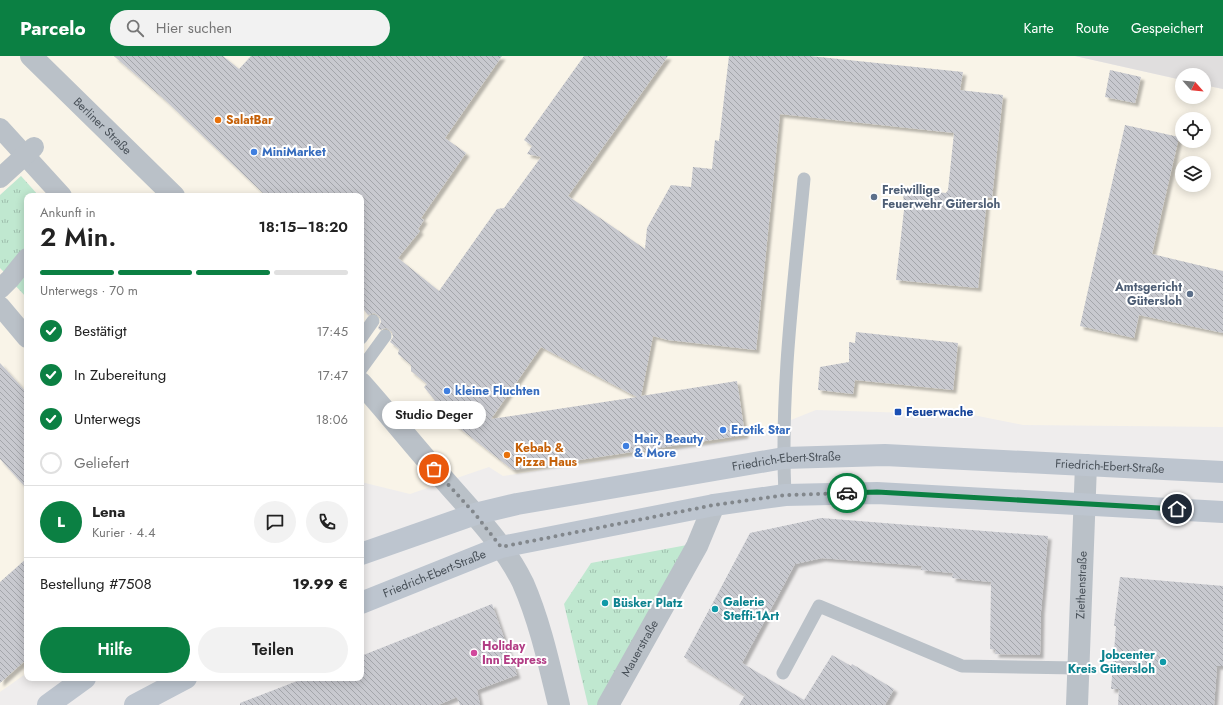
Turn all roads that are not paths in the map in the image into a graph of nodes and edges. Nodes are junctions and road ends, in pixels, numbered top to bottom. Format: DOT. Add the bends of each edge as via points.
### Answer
graph roads {
  1 [pos="31,56"];
  2 [pos="1,119"];
  3 [pos="29,151"];
  4 [pos="0,178"];
  5 [pos="804,179"];
  6 [pos="60,193"];
  7 [pos="171,193"];
  8 [pos="24,261"];
  9 [pos="0,289"];
  10 [pos="2,311"];
  11 [pos="373,321"];
  12 [pos="364,334"];
  13 [pos="24,335"];
  14 [pos="384,336"];
  15 [pos="364,365"];
  16 [pos="364,387"];
  17 [pos="784,458"];
  18 [pos="1086,465"];
  19 [pos="1223,472"];
  20 [pos="786,495"];
  21 [pos="1084,503"];
  22 [pos="714,505"];
  23 [pos="1223,512"];
  24 [pos="475,514"];
  25 [pos="501,547"];
  26 [pos="364,553"];
  27 [pos="364,602"];
  28 [pos="1078,668"];
  29 [pos="783,673"];
  30 [pos="81,681"];
  31 [pos="180,681"];
  32 [pos="48,705"];
  33 [pos="135,705"];
  34 [pos="559,705"];
  35 [pos="608,705"];
  36 [pos="1077,705"];
  1 -- 7 [label="street, Berliner Straße"];
  2 -- 3 [label="street"];
  3 -- 4 [label="street"];
  3 -- 6 [label="street"];
  5 -- 17 [label="lane" via="785,375"];
  8 -- 9 [label="street"];
  10 -- 13 [label="street"];
  11 -- 12 [label="lane"];
  14 -- 15 [label="lane"];
  16 -- 24 [label="street"];
  17 -- 18 [label="main road, Friedrich-Ebert-Straße" via="885,455"];
  17 -- 20 [label="lane"];
  17 -- 24 [label="main road, Friedrich-Ebert-Straße" via="518,504"];
  18 -- 19 [label="main road, Friedrich-Ebert-Straße"];
  18 -- 21 [label="street, Ziethenstraße"];
  20 -- 21 [label="main road, Friedrich-Ebert-Straße" via="877,492"];
  20 -- 22 [label="main road, Friedrich-Ebert-Straße"];
  21 -- 23 [label="main road, Friedrich-Ebert-Straße"];
  21 -- 28 [label="street, Ziethenstraße"];
  22 -- 25 [label="main road, Friedrich-Ebert-Straße"];
  22 -- 35 [label="street, Mauerstraße" via="697,546"];
  24 -- 25 [label="street"];
  24 -- 26 [label="main road, Friedrich-Ebert-Straße"];
  25 -- 27 [label="main road, Friedrich-Ebert-Straße"];
  25 -- 34 [label="street" via="522,582 531,604"];
  28 -- 29 [label="lane" via="962,666 819,606"];
  28 -- 36 [label="street, Ziethenstraße"];
  30 -- 32 [label="main road"];
  31 -- 33 [label="main road"];
}
